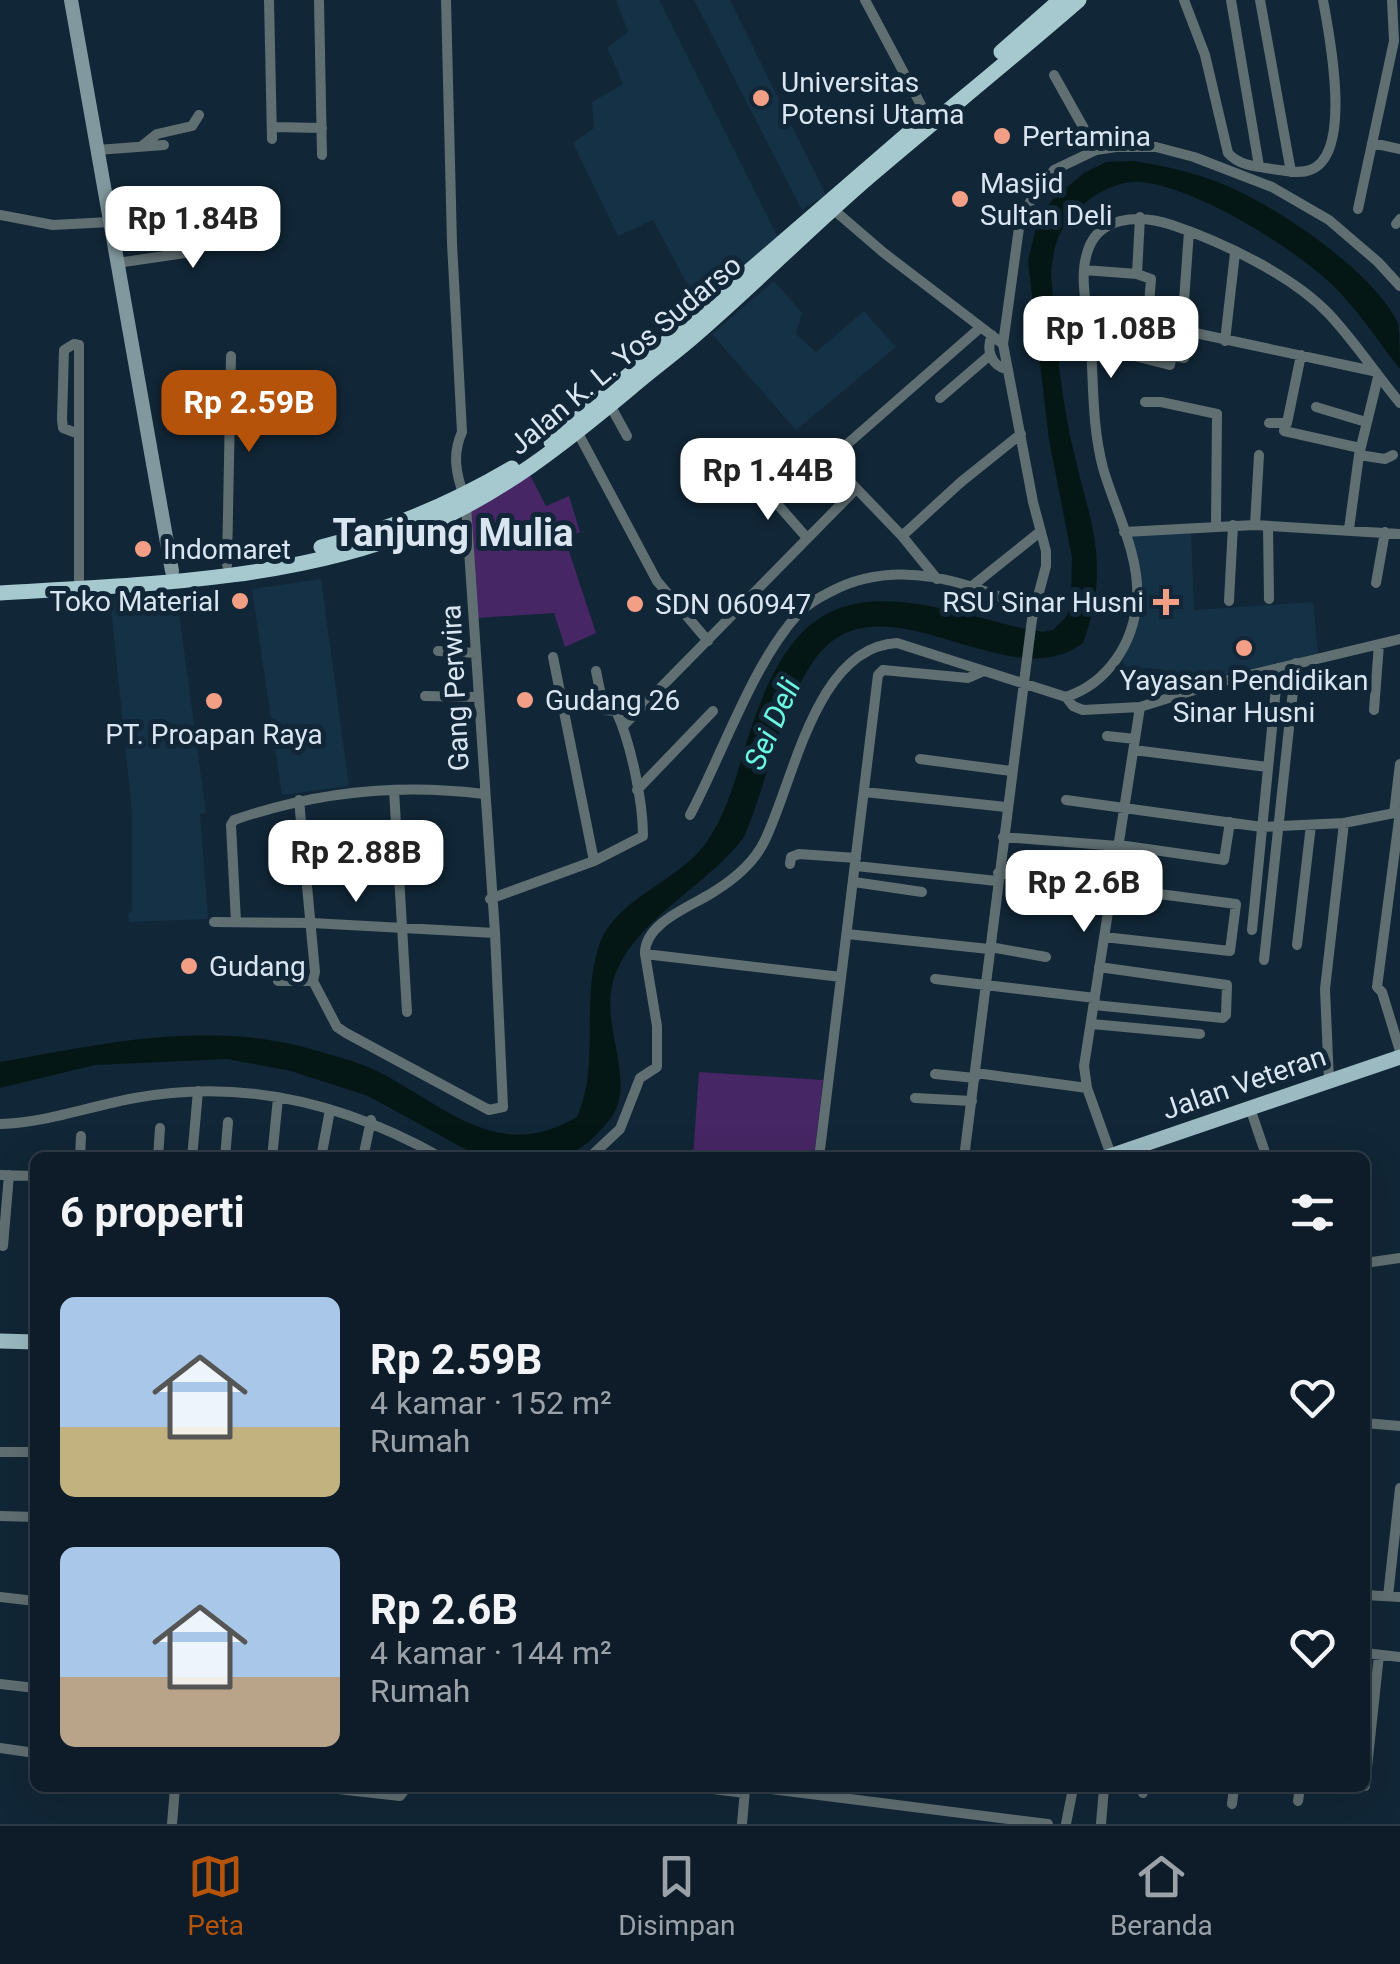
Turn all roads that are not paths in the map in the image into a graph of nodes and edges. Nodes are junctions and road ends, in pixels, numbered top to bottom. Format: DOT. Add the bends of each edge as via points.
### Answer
graph roads {
  1 [pos="70,0"];
  2 [pos="269,0"];
  3 [pos="320,0"];
  4 [pos="446,0"];
  5 [pos="866,0"];
  6 [pos="1060,0"];
  7 [pos="1079,0"];
  8 [pos="1231,0"];
  9 [pos="1260,0"];
  10 [pos="1323,0"];
  11 [pos="1392,0"];
  12 [pos="1185,1"];
  13 [pos="1397,29"];
  14 [pos="1054,75"];
  15 [pos="199,115"];
  16 [pos="930,121"];
  17 [pos="322,128"];
  18 [pos="1372,142"];
  19 [pos="142,146"];
  20 [pos="164,146"];
  21 [pos="1400,149"];
  22 [pos="97,150"];
  23 [pos="1096,150"];
  24 [pos="322,155"];
  25 [pos="1259,166"];
  26 [pos="1291,172"];
  27 [pos="185,203"];
  28 [pos="1358,209"];
  29 [pos="834,210"];
  30 [pos="0,215"];
  31 [pos="1140,217"];
  32 [pos="110,222"];
  33 [pos="1190,231"];
  34 [pos="1234,253"];
  35 [pos="117,263"];
  36 [pos="1084,270"];
  37 [pos="1137,274"];
  38 [pos="1400,286"];
  39 [pos="981,327"];
  40 [pos="1186,331"];
  41 [pos="992,335"];
  42 [pos="1225,341"];
  43 [pos="1003,344"];
  44 [pos="1091,344"];
  45 [pos="990,355"];
  46 [pos="1300,355"];
  47 [pos="231,356"];
  48 [pos="1008,370"];
  49 [pos="1376,374"];
  50 [pos="940,398"];
  51 [pos="1145,402"];
  52 [pos="1400,403"];
  53 [pos="610,406"];
  54 [pos="1316,407"];
  55 [pos="1366,422"];
  56 [pos="1269,423"];
  57 [pos="1285,425"];
  58 [pos="578,433"];
  59 [pos="79,434"];
  60 [pos="1021,434"];
  61 [pos="626,436"];
  62 [pos="1360,451"];
  63 [pos="1260,455"];
  64 [pos="1393,455"];
  65 [pos="758,482"];
  66 [pos="855,490"];
  67 [pos="465,501"];
  68 [pos="1216,525"];
  69 [pos="1233,525"];
  70 [pos="1255,525"];
  71 [pos="1268,527"];
  72 [pos="1349,529"];
  73 [pos="1040,531"];
  74 [pos="1124,532"];
  75 [pos="1385,532"];
  76 [pos="1400,534"];
  77 [pos="902,536"];
  78 [pos="807,538"];
  79 [pos="226,565"];
  80 [pos="173,576"];
  81 [pos="938,579"];
  82 [pos="79,580"];
  83 [pos="1376,582"];
  84 [pos="0,585"];
  85 [pos="971,587"];
  86 [pos="0,593"];
  87 [pos="1269,599"];
  88 [pos="1230,601"];
  89 [pos="1033,615"];
  90 [pos="1400,639"];
  91 [pos="708,641"];
  92 [pos="1379,644"];
  93 [pos="438,652"];
  94 [pos="476,652"];
  95 [pos="553,658"];
  96 [pos="1296,663"];
  97 [pos="1278,668"];
  98 [pos="984,671"];
  99 [pos="596,672"];
  100 [pos="1024,684"];
  101 [pos="424,696"];
  102 [pos="1066,696"];
  103 [pos="478,697"];
  104 [pos="1140,707"];
  105 [pos="1374,710"];
  106 [pos="713,711"];
  107 [pos="623,726"];
  108 [pos="1107,736"];
  109 [pos="1135,745"];
  110 [pos="920,759"];
  111 [pos="1400,764"];
  112 [pos="1267,767"];
  113 [pos="1011,771"];
  114 [pos="394,790"];
  115 [pos="637,790"];
  116 [pos="864,792"];
  117 [pos="484,794"];
  118 [pos="299,800"];
  119 [pos="1066,800"];
  120 [pos="1006,807"];
  121 [pos="1126,807"];
  122 [pos="1398,812"];
  123 [pos="690,815"];
  124 [pos="1230,822"];
  125 [pos="1344,823"];
  126 [pos="1311,825"];
  127 [pos="1262,827"];
  128 [pos="1280,827"];
  129 [pos="1003,837"];
  130 [pos="1119,846"];
  131 [pos="594,861"];
  132 [pos="856,862"];
  133 [pos="790,864"];
  134 [pos="998,877"];
  135 [pos="854,882"];
  136 [pos="1111,888"];
  137 [pos="922,892"];
  138 [pos="490,899"];
  139 [pos="214,922"];
  140 [pos="236,922"];
  141 [pos="312,923"];
  142 [pos="403,927"];
  143 [pos="1252,930"];
  144 [pos="495,933"];
  145 [pos="847,934"];
  146 [pos="1104,937"];
  147 [pos="1297,945"];
  148 [pos="990,948"];
  149 [pos="645,954"];
  150 [pos="1046,957"];
  151 [pos="1264,960"];
  152 [pos="1099,967"];
  153 [pos="841,977"];
  154 [pos="935,979"];
  155 [pos="278,981"];
  156 [pos="313,982"];
  157 [pos="985,986"];
  158 [pos="1094,1002"];
  159 [pos="407,1012"];
  160 [pos="1092,1024"];
  161 [pos="1200,1034"];
  162 [pos="1400,1054"];
  163 [pos="936,1074"];
  164 [pos="975,1076"];
  165 [pos="1329,1081"];
  166 [pos="1086,1088"];
  167 [pos="198,1091"];
  168 [pos="278,1098"];
  169 [pos="915,1098"];
  170 [pos="972,1101"];
  171 [pos="1250,1108"];
  172 [pos="330,1110"];
  173 [pos="371,1120"];
  174 [pos="228,1122"];
  175 [pos="0,1124"];
  176 [pos="160,1128"];
  177 [pos="81,1136"];
  178 [pos="1148,1150"];
  179 [pos="80,1152"];
  180 [pos="158,1152"];
  181 [pos="193,1152"];
  182 [pos="225,1152"];
  183 [pos="273,1152"];
  184 [pos="322,1152"];
  185 [pos="364,1152"];
  186 [pos="431,1152"];
  187 [pos="594,1152"];
  188 [pos="820,1152"];
  189 [pos="965,1152"];
  190 [pos="1107,1152"];
  191 [pos="1265,1152"];
  192 [pos="4,1175"];
  193 [pos="30,1176"];
  194 [pos="3,1246"];
  195 [pos="1400,1258"];
  196 [pos="1370,1262"];
  197 [pos="0,1342"];
  198 [pos="30,1342"];
  199 [pos="1370,1423"];
  200 [pos="1400,1426"];
  201 [pos="0,1452"];
  202 [pos="30,1452"];
  203 [pos="1400,1488"];
  204 [pos="0,1516"];
  205 [pos="30,1517"];
  206 [pos="0,1596"];
  207 [pos="1394,1597"];
  208 [pos="30,1600"];
  209 [pos="1370,1654"];
  210 [pos="1379,1655"];
  211 [pos="1400,1657"];
  212 [pos="0,1684"];
  213 [pos="30,1687"];
  214 [pos="1370,1740"];
  215 [pos="0,1748"];
  216 [pos="30,1752"];
  217 [pos="175,1792"];
  218 [pos="364,1792"];
  219 [pos="403,1792"];
  220 [pos="745,1792"];
  221 [pos="795,1792"];
  222 [pos="1072,1792"];
  223 [pos="1104,1792"];
  224 [pos="1234,1792"];
  225 [pos="1299,1792"];
  226 [pos="1298,1801"];
  227 [pos="1232,1804"];
  228 [pos="172,1824"];
  229 [pos="742,1824"];
  230 [pos="1048,1824"];
  231 [pos="1066,1824"];
  232 [pos="1101,1824"];
  1 -- 22 [label="main road"];
  2 -- 17 [label="street" via="272,133"];
  3 -- 17 [label="street"];
  4 -- 67 [label="street, Gang Perwira" via="462,432 455,446"];
  5 -- 16 [label="street"];
  6 -- 16 [label="highway, Jalan K. L. Yos Sudarso"];
  7 -- 16 [label="highway, Jalan K. L. Yos Sudarso"];
  8 -- 25 [label="street"];
  9 -- 26 [label="street"];
  10 -- 26 [label="street" via="1337,87 1333,122 1320,164"];
  11 -- 13 [label="street"];
  12 -- 25 [label="street" via="1228,153"];
  13 -- 18 [label="street"];
  14 -- 23 [label="street"];
  15 -- 19 [label="street" via="192,126 156,134"];
  16 -- 29 [label="highway, Jalan K. L. Yos Sudarso"];
  16 -- 67 [label="highway, Jalan K. L. Yos Sudarso" via="538,453"];
  17 -- 24 [label="street"];
  18 -- 21 [label="street"];
  18 -- 28 [label="street"];
  19 -- 20 [label="street"];
  19 -- 22 [label="street"];
  22 -- 32 [label="main road"];
  23 -- 38 [label="street" via="1171,150 1272,187 1329,220"];
  23 -- 43 [label="street" via="1054,170 1030,202 1013,258"];
  25 -- 26 [label="street"];
  27 -- 35 [label="street" via="185,253"];
  29 -- 39 [label="street"];
  29 -- 53 [label="highway, Jalan K. L. Yos Sudarso"];
  30 -- 32 [label="street" via="53,224"];
  31 -- 33 [label="street"];
  31 -- 36 [label="street" via="1099,232"];
  31 -- 37 [label="street"];
  32 -- 35 [label="main road"];
  33 -- 34 [label="street"];
  33 -- 40 [label="street"];
  34 -- 42 [label="street"];
  34 -- 49 [label="street" via="1309,296"];
  35 -- 80 [label="main road"];
  36 -- 37 [label="street"];
  36 -- 44 [label="street"];
  37 -- 40 [label="street" via="1151,279 1150,323"];
  39 -- 41 [label="street"];
  39 -- 66 [label="street" via="829,460"];
  40 -- 42 [label="street"];
  40 -- 44 [label="street" via="1184,358 1172,356 1170,364"];
  41 -- 43 [label="street"];
  41 -- 45 [label="street"];
  42 -- 46 [label="street"];
  43 -- 48 [label="street"];
  44 -- 74 [label="street" via="1094,427"];
  45 -- 48 [label="street"];
  45 -- 50 [label="street"];
  46 -- 49 [label="street"];
  46 -- 57 [label="street"];
  47 -- 79 [label="street"];
  48 -- 60 [label="street"];
  49 -- 52 [label="street"];
  49 -- 55 [label="street"];
  51 -- 68 [label="street" via="1217,414"];
  53 -- 58 [label="highway, Jalan K. L. Yos Sudarso"];
  53 -- 61 [label="street"];
  54 -- 55 [label="street"];
  55 -- 62 [label="street"];
  56 -- 57 [label="street"];
  57 -- 62 [label="street" via="1295,435"];
  58 -- 67 [label="highway, Jalan K. L. Yos Sudarso" via="533,467"];
  58 -- 91 [label="street" via="657,581"];
  59 -- 59 [label="street" via="78,345 74,344 64,350 62,420 63,428"];
  59 -- 82 [label="street"];
  60 -- 73 [label="street"];
  60 -- 77 [label="street"];
  62 -- 64 [label="street"];
  62 -- 72 [label="street"];
  63 -- 70 [label="street"];
  65 -- 78 [label="street"];
  66 -- 77 [label="street"];
  66 -- 78 [label="street"];
  67 -- 79 [label="highway, Jalan K. L. Yos Sudarso" via="365,536"];
  67 -- 80 [label="highway, Jalan K. L. Yos Sudarso" via="416,530 344,552 263,570"];
  67 -- 94 [label="street, Gang Perwira"];
  68 -- 69 [label="street"];
  68 -- 74 [label="street"];
  69 -- 70 [label="street"];
  69 -- 88 [label="street"];
  70 -- 71 [label="street"];
  71 -- 72 [label="street"];
  71 -- 87 [label="street"];
  72 -- 75 [label="street"];
  73 -- 85 [label="street"];
  73 -- 89 [label="street" via="1046,566"];
  74 -- 102 [label="street" via="1137,588 1133,623 1102,678"];
  75 -- 76 [label="street"];
  75 -- 83 [label="street"];
  77 -- 81 [label="street"];
  78 -- 91 [label="street"];
  79 -- 80 [label="highway, Jalan K. L. Yos Sudarso"];
  80 -- 82 [label="highway, Jalan K. L. Yos Sudarso"];
  80 -- 86 [label="highway, Jalan K. L. Yos Sudarso"];
  81 -- 85 [label="street"];
  81 -- 123 [label="street" via="868,576 800,612 760,671"];
  82 -- 84 [label="highway, Jalan K. L. Yos Sudarso"];
  85 -- 89 [label="street"];
  89 -- 100 [label="street"];
  90 -- 92 [label="street"];
  91 -- 107 [label="street"];
  92 -- 96 [label="street"];
  92 -- 105 [label="street"];
  93 -- 94 [label="street"];
  94 -- 103 [label="street, Gang Perwira"];
  95 -- 131 [label="street"];
  96 -- 97 [label="street"];
  96 -- 128 [label="street"];
  97 -- 104 [label="street"];
  97 -- 112 [label="street"];
  98 -- 100 [label="street"];
  98 -- 116 [label="street" via="968,678 881,671"];
  98 -- 149 [label="street" via="897,643 873,647 848,664 827,691 756,856 666,920 646,942"];
  99 -- 107 [label="street" via="604,710 616,711"];
  100 -- 102 [label="street"];
  100 -- 113 [label="street"];
  101 -- 103 [label="street"];
  102 -- 104 [label="street" via="1083,710"];
  103 -- 117 [label="street, Gang Perwira"];
  104 -- 109 [label="street"];
  106 -- 115 [label="street"];
  107 -- 115 [label="street"];
  108 -- 109 [label="street"];
  109 -- 112 [label="street"];
  109 -- 121 [label="street"];
  110 -- 113 [label="street"];
  111 -- 122 [label="street"];
  112 -- 127 [label="street"];
  113 -- 120 [label="street"];
  114 -- 117 [label="street"];
  114 -- 118 [label="street"];
  114 -- 142 [label="street"];
  115 -- 131 [label="street" via="642,836"];
  116 -- 120 [label="street"];
  116 -- 132 [label="street"];
  117 -- 138 [label="street, Gang Perwira"];
  118 -- 140 [label="street" via="232,822"];
  118 -- 141 [label="street"];
  119 -- 121 [label="street"];
  120 -- 129 [label="street"];
  121 -- 124 [label="street"];
  121 -- 130 [label="street"];
  122 -- 125 [label="street"];
  122 -- 162 [label="street" via="1376,987"];
  124 -- 127 [label="street"];
  124 -- 130 [label="street" via="1224,860"];
  125 -- 126 [label="street"];
  125 -- 165 [label="street" via="1325,989"];
  126 -- 128 [label="street"];
  126 -- 147 [label="street"];
  127 -- 128 [label="street"];
  127 -- 143 [label="street"];
  128 -- 151 [label="street"];
  129 -- 130 [label="street"];
  129 -- 134 [label="street"];
  130 -- 136 [label="street"];
  131 -- 138 [label="street"];
  132 -- 133 [label="street" via="799,854"];
  132 -- 134 [label="street"];
  132 -- 135 [label="street"];
  134 -- 136 [label="street"];
  134 -- 148 [label="street"];
  135 -- 137 [label="street"];
  135 -- 145 [label="street"];
  136 -- 146 [label="street"];
  136 -- 146 [label="street" via="1234,902 1231,949"];
  138 -- 144 [label="street, Gang Perwira"];
  139 -- 140 [label="street"];
  140 -- 141 [label="street"];
  141 -- 142 [label="street"];
  141 -- 156 [label="street"];
  142 -- 144 [label="street"];
  142 -- 159 [label="street"];
  144 -- 156 [label="street, Gang Perwira" via="505,1102 498,1110 337,1027"];
  145 -- 148 [label="street"];
  145 -- 153 [label="street"];
  146 -- 152 [label="street"];
  148 -- 150 [label="street"];
  148 -- 157 [label="street"];
  149 -- 153 [label="street"];
  149 -- 187 [label="street" via="657,1066 640,1078 620,1128"];
  152 -- 158 [label="street"];
  152 -- 158 [label="street" via="1228,984 1226,1015"];
  153 -- 188 [label="street"];
  154 -- 157 [label="street"];
  155 -- 156 [label="street"];
  157 -- 158 [label="street"];
  157 -- 164 [label="street"];
  158 -- 160 [label="street"];
  160 -- 161 [label="street"];
  160 -- 166 [label="street"];
  162 -- 165 [label="main road, Jalan Veteran"];
  163 -- 164 [label="street"];
  164 -- 166 [label="street"];
  164 -- 170 [label="street"];
  165 -- 171 [label="main road, Jalan Veteran"];
  166 -- 190 [label="street"];
  167 -- 168 [label="street"];
  167 -- 175 [label="street"];
  167 -- 181 [label="street"];
  168 -- 172 [label="street"];
  168 -- 183 [label="street"];
  169 -- 170 [label="street"];
  170 -- 189 [label="street"];
  171 -- 178 [label="main road, Jalan Veteran"];
  171 -- 191 [label="street"];
  172 -- 173 [label="street"];
  172 -- 184 [label="street"];
  173 -- 185 [label="street"];
  173 -- 186 [label="street"];
  174 -- 182 [label="street"];
  176 -- 180 [label="street"];
  177 -- 179 [label="street"];
  192 -- 193 [label="street"];
  192 -- 194 [label="street"];
  195 -- 196 [label="street"];
  197 -- 198 [label="main road"];
  199 -- 200 [label="street"];
  201 -- 202 [label="street"];
  203 -- 207 [label="street"];
  204 -- 205 [label="street"];
  206 -- 208 [label="street"];
  209 -- 210 [label="street"];
  210 -- 211 [label="street"];
  210 -- 214 [label="street"];
  212 -- 213 [label="street"];
  215 -- 216 [label="street"];
  217 -- 228 [label="street"];
  218 -- 219 [label="street"];
  220 -- 229 [label="street"];
  221 -- 230 [label="street"];
  222 -- 231 [label="street"];
  223 -- 232 [label="street"];
  224 -- 227 [label="street"];
  225 -- 226 [label="street"];
}
